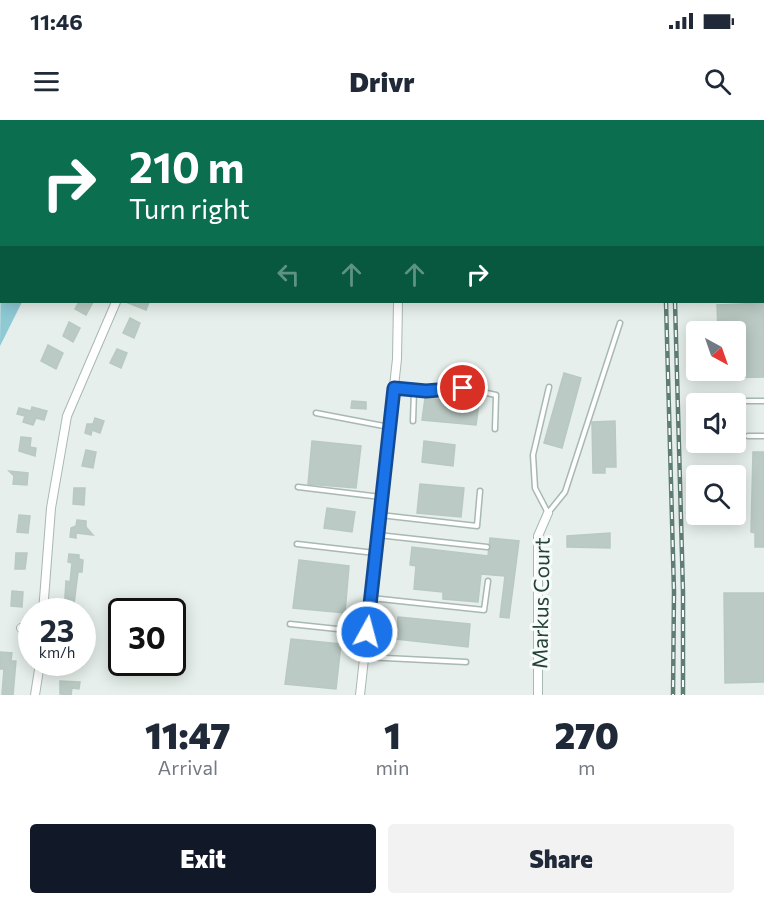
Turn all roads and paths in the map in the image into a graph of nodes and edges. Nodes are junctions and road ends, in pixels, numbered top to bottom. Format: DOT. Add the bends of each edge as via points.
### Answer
graph roads {
  1 [pos="116,303"];
  2 [pos="398,303"];
  3 [pos="620,323"];
  4 [pos="549,387"];
  5 [pos="394,388"];
  6 [pos="414,390"];
  7 [pos="746,401"];
  8 [pos="764,401"];
  9 [pos="316,414"];
  10 [pos="413,421"];
  11 [pos="390,427"];
  12 [pos="495,429"];
  13 [pos="748,436"];
  14 [pos="764,436"];
  15 [pos="298,487"];
  16 [pos="480,491"];
  17 [pos="382,497"];
  18 [pos="548,513"];
  19 [pos="380,515"];
  20 [pos="378,535"];
  21 [pos="297,544"];
  22 [pos="487,547"];
  23 [pos="375,553"];
  24 [pos="488,581"];
  25 [pos="44,598"];
  26 [pos="370,598"];
  27 [pos="290,624"];
  28 [pos="367,632"];
  29 [pos="364,657"];
  30 [pos="465,662"];
  31 [pos="38,676"];
  32 [pos="35,695"];
  33 [pos="360,695"];
  34 [pos="538,695"];
  1 -- 25 [label="street" via="67,416 51,508"];
  2 -- 5 [label="street"];
  3 -- 18 [label="lane" via="565,492"];
  4 -- 18 [label="lane" via="533,455 535,488"];
  5 -- 6 [label="lane"];
  5 -- 11 [label="street"];
  6 -- 10 [label="lane"];
  6 -- 12 [label="lane" via="463,388 496,395"];
  7 -- 8 [label="lane"];
  9 -- 11 [label="lane"];
  11 -- 17 [label="street"];
  13 -- 14 [label="lane"];
  15 -- 17 [label="lane"];
  16 -- 19 [label="lane" via="477,526"];
  17 -- 19 [label="street"];
  18 -- 34 [label="street, Markus Court" via="538,536"];
  19 -- 20 [label="street"];
  20 -- 22 [label="lane"];
  20 -- 23 [label="street"];
  21 -- 23 [label="lane"];
  23 -- 26 [label="street"];
  24 -- 26 [label="lane" via="484,610"];
  26 -- 28 [label="street"];
  27 -- 28 [label="lane"];
  28 -- 29 [label="street"];
  29 -- 30 [label="lane"];
  29 -- 33 [label="street"];
  31 -- 32 [label="street"];
}
